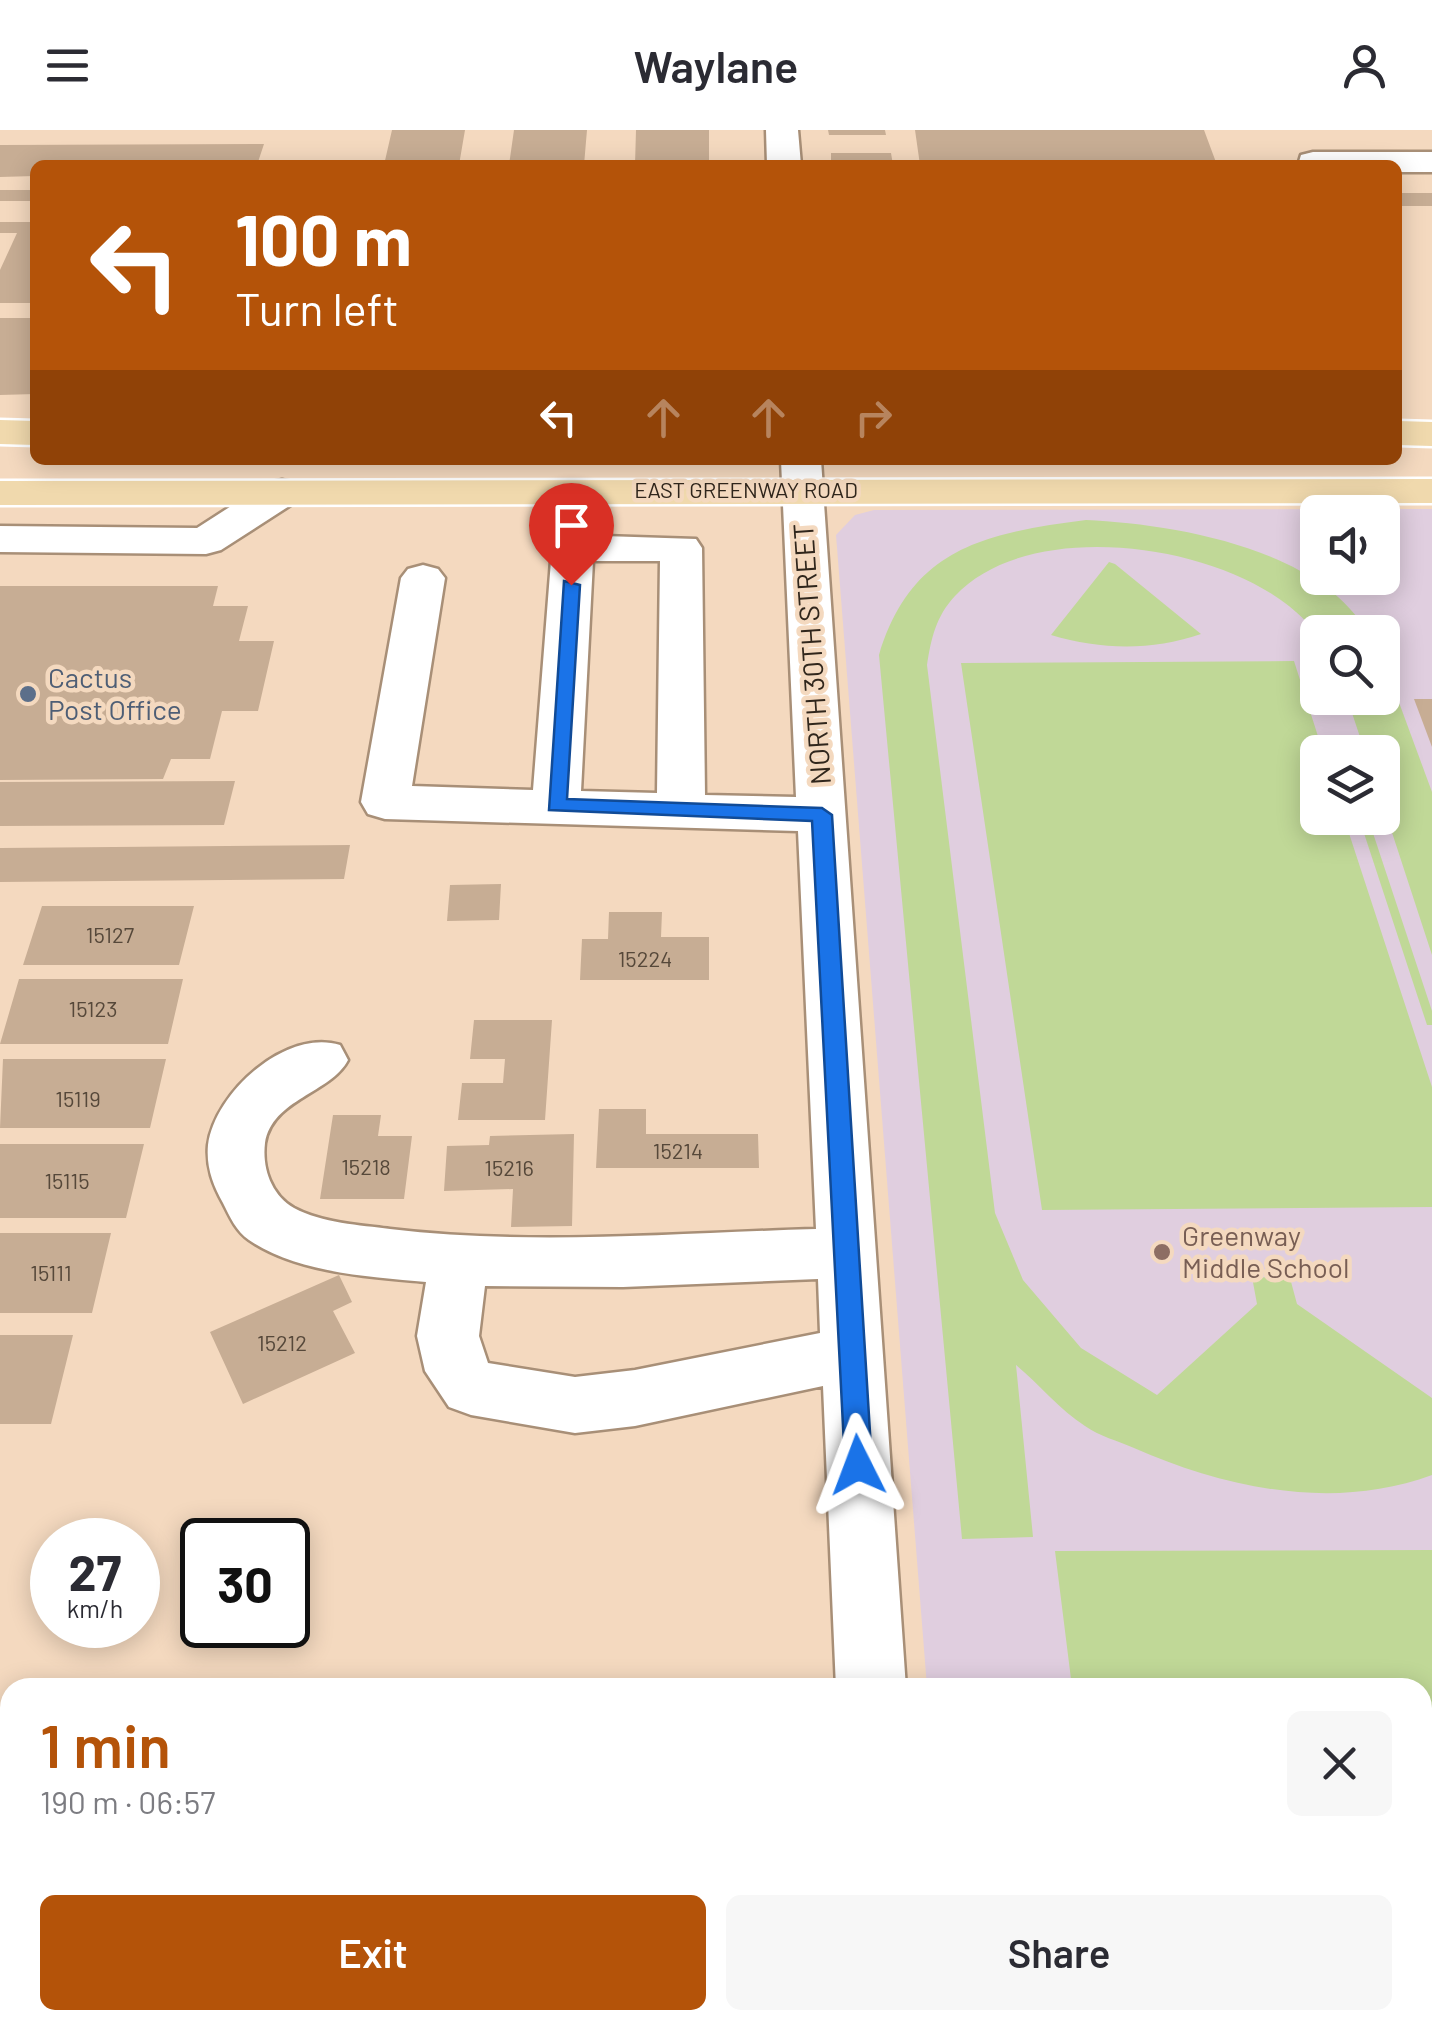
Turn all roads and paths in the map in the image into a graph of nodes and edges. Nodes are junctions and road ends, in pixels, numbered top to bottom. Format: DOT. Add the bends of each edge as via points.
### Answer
graph roads {
  1 [pos="782,130"];
  2 [pos="784,160"];
  3 [pos="1402,162"];
  4 [pos="1432,162"];
  5 [pos="0,432"];
  6 [pos="30,432"];
  7 [pos="1402,434"];
  8 [pos="1432,434"];
  9 [pos="802,474"];
  10 [pos="1432,491"];
  11 [pos="282,492"];
  12 [pos="0,493"];
  13 [pos="0,538"];
  14 [pos="423,578"];
  15 [pos="556,805"];
  16 [pos="681,810"];
  17 [pos="822,815"];
  18 [pos="320,1060"];
  19 [pos="846,1252"];
  20 [pos="460,1262"];
  21 [pos="852,1354"];
  22 [pos="869,1678"];
  1 -- 2 [label="street"];
  3 -- 4 [label="street"];
  5 -- 6 [label="main road"];
  7 -- 8 [label="main road"];
  9 -- 10 [label="main road, EAST GREENWAY ROAD"];
  9 -- 11 [label="main road, EAST GREENWAY ROAD"];
  9 -- 17 [label="street, NORTH 30TH STREET"];
  11 -- 12 [label="main road, EAST GREENWAY ROAD"];
  11 -- 13 [label="street" via="206,541"];
  14 -- 15 [label="street" via="385,802"];
  15 -- 16 [label="street"];
  15 -- 16 [label="street" via="573,548 681,548"];
  16 -- 17 [label="street"];
  17 -- 19 [label="street, NORTH 30TH STREET"];
  18 -- 20 [label="street" via="262,1096 239,1132 236,1166 248,1200 271,1225 305,1236 358,1250"];
  19 -- 20 [label="street" via="591,1264"];
  19 -- 21 [label="street, NORTH 30TH STREET"];
  20 -- 21 [label="street" via="448,1336 456,1371 471,1388 575,1405"];
  21 -- 22 [label="street, NORTH 30TH STREET"];
}
